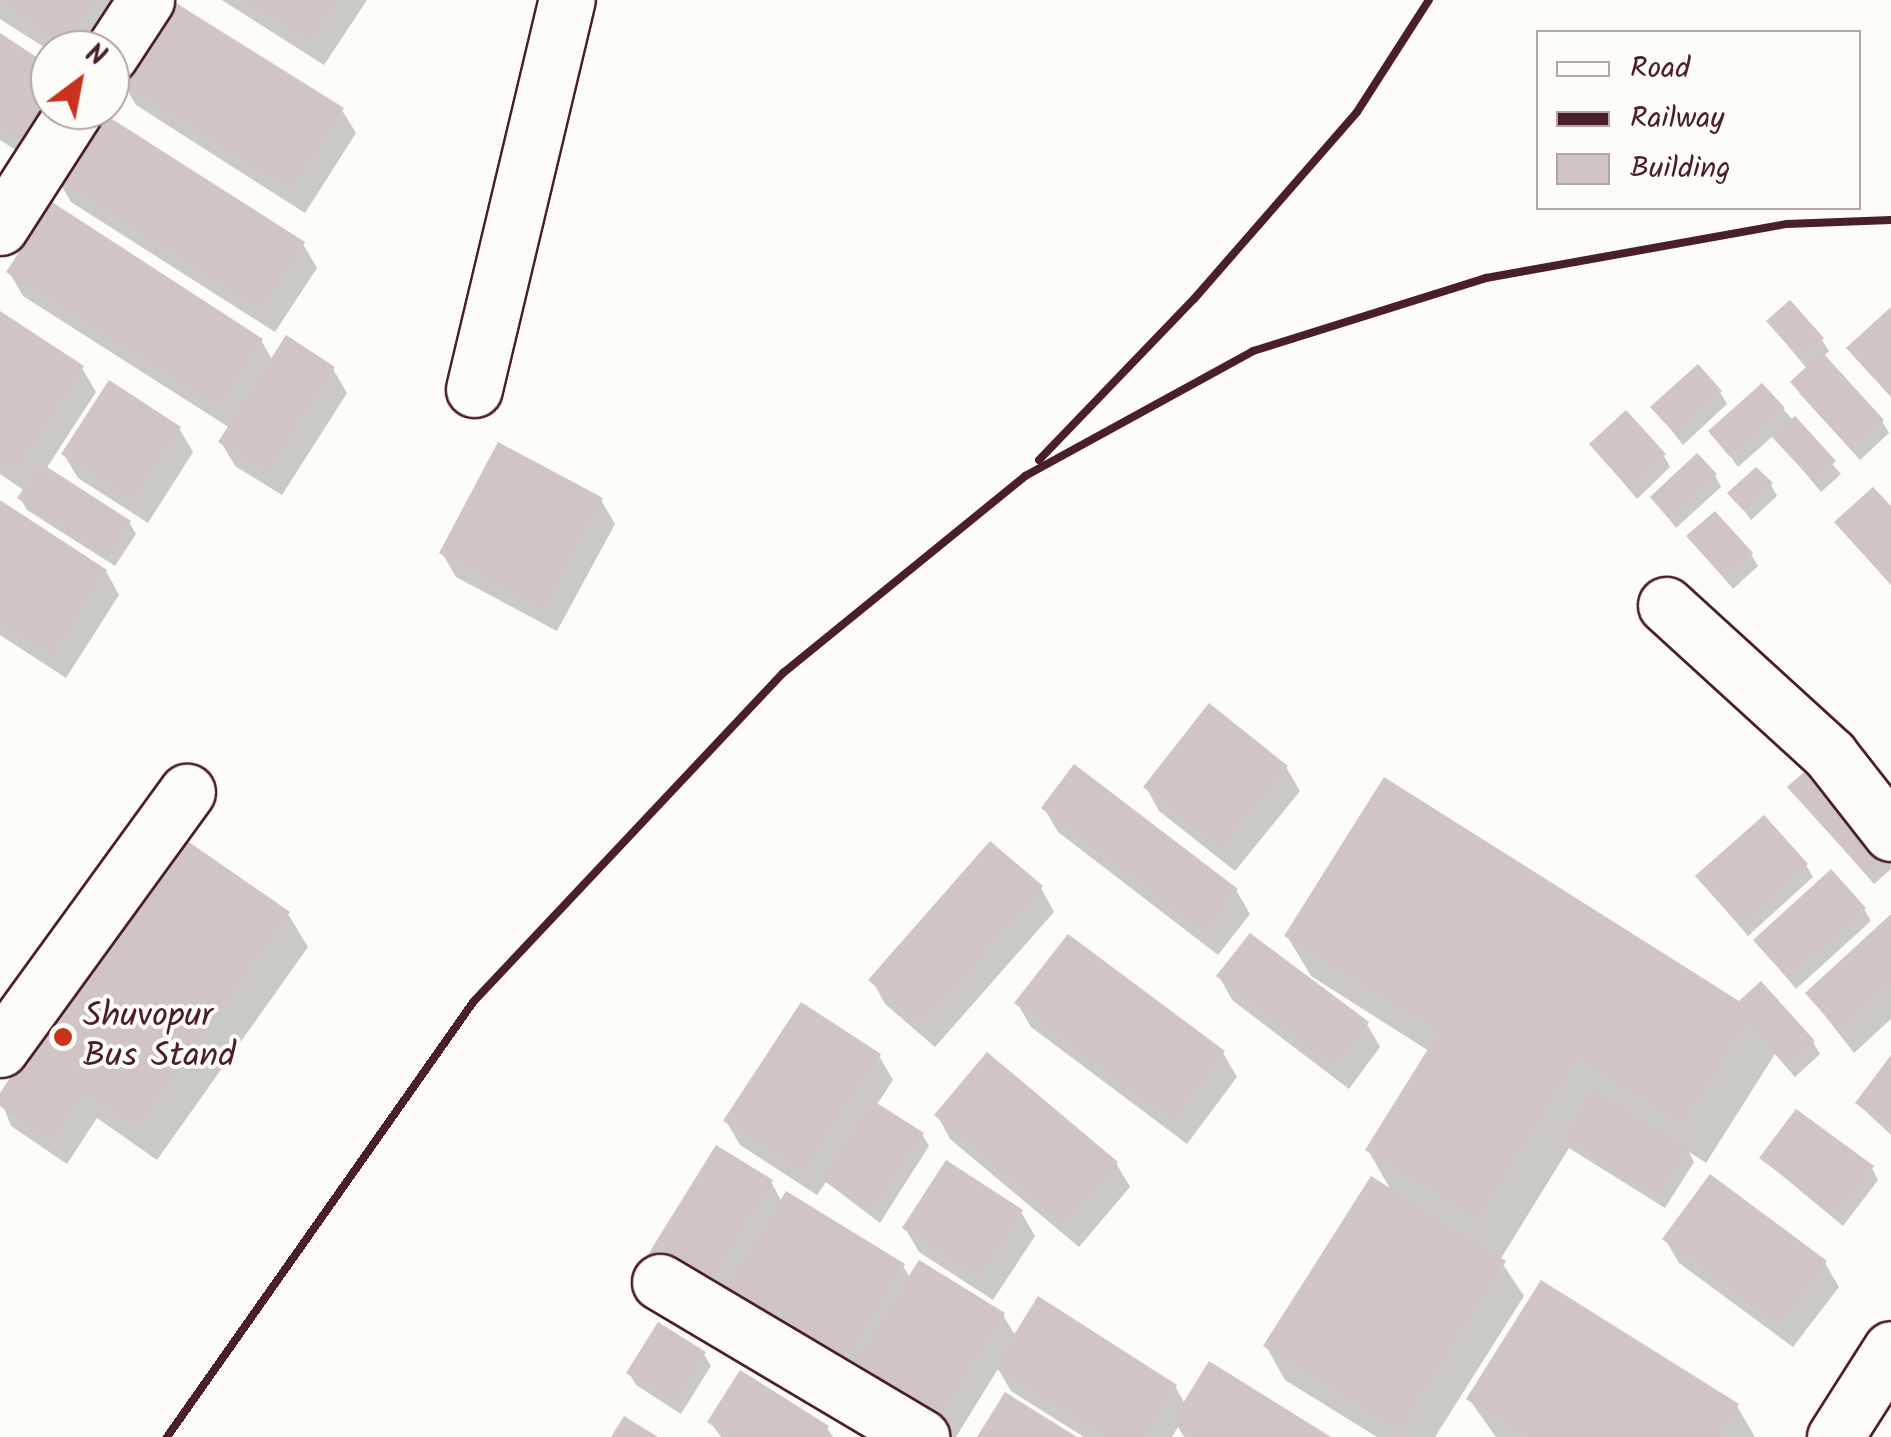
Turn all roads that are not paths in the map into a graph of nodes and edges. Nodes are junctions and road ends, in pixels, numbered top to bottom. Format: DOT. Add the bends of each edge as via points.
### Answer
graph roads {
  1 [pos="146,0"];
  2 [pos="568,0"];
  3 [pos="127,30"];
  4 [pos="62,130"];
  5 [pos="0,227"];
  6 [pos="474,388"];
  7 [pos="1666,605"];
  8 [pos="187,792"];
  9 [pos="1891,833"];
  10 [pos="0,1049"];
  11 [pos="660,1282"];
  12 [pos="1890,1339"];
  13 [pos="921,1437"];
  14 [pos="1835,1437"];
  1 -- 3 [label="street"];
  2 -- 6 [label="street"];
  4 -- 5 [label="street"];
  7 -- 9 [label="street" via="1830,755"];
  8 -- 10 [label="street"];
  11 -- 13 [label="street"];
  12 -- 14 [label="street"];
}
